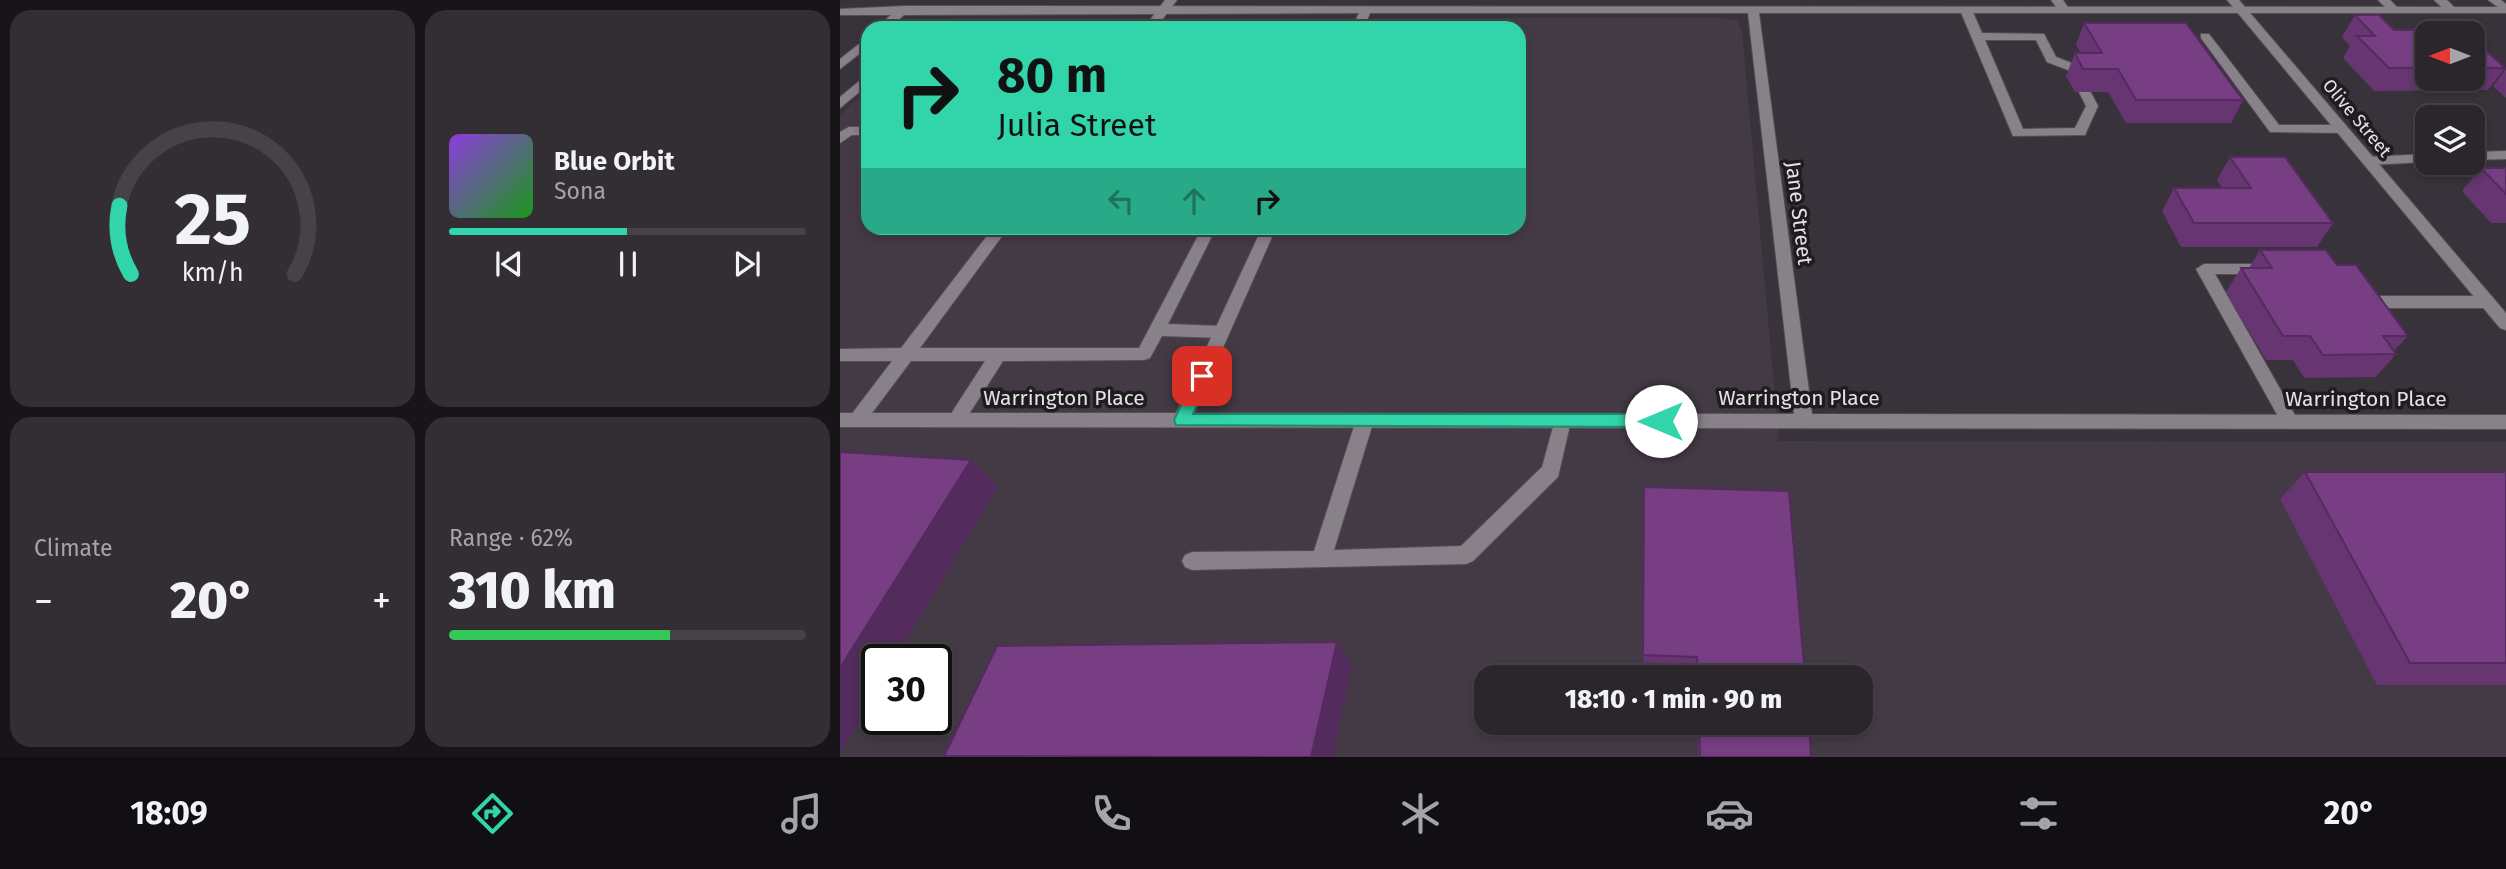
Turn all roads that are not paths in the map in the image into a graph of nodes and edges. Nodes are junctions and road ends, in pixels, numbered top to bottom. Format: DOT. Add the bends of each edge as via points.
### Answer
graph roads {
  1 [pos="914,0"];
  2 [pos="952,0"];
  3 [pos="2384,0"];
  4 [pos="2440,0"];
  5 [pos="2494,0"];
  6 [pos="1168,5"];
  7 [pos="1534,5"];
  8 [pos="2060,5"];
  9 [pos="2237,5"];
  10 [pos="1366,10"];
  11 [pos="1753,10"];
  12 [pos="1966,10"];
  13 [pos="2394,10"];
  14 [pos="2451,10"];
  15 [pos="2506,10"];
  16 [pos="940,11"];
  17 [pos="840,12"];
  18 [pos="900,12"];
  19 [pos="890,21"];
  20 [pos="929,21"];
  21 [pos="1155,21"];
  22 [pos="1361,21"];
  23 [pos="2205,36"];
  24 [pos="1978,37"];
  25 [pos="861,47"];
  26 [pos="840,65"];
  27 [pos="2077,76"];
  28 [pos="861,84"];
  29 [pos="2085,92"];
  30 [pos="840,104"];
  31 [pos="2341,129"];
  32 [pos="861,131"];
  33 [pos="840,139"];
  34 [pos="2506,155"];
  35 [pos="2485,156"];
  36 [pos="2415,158"];
  37 [pos="2368,160"];
  38 [pos="996,235"];
  39 [pos="1205,235"];
  40 [pos="1266,235"];
  41 [pos="2278,269"];
  42 [pos="2351,295"];
  43 [pos="2487,302"];
  44 [pos="2506,324"];
  45 [pos="1157,330"];
  46 [pos="1222,332"];
  47 [pos="840,355"];
  48 [pos="905,355"];
  49 [pos="998,355"];
  50 [pos="848,420"];
  51 [pos="956,420"];
  52 [pos="1182,420"];
  53 [pos="1365,420"];
  54 [pos="1562,421"];
  55 [pos="1804,421"];
  56 [pos="2290,422"];
  57 [pos="2506,422"];
  58 [pos="1321,560"];
  59 [pos="1192,561"];
  1 -- 18 [label="street"];
  2 -- 16 [label="street"];
  3 -- 13 [label="street"];
  4 -- 14 [label="street"];
  5 -- 15 [label="street"];
  6 -- 10 [label="street"];
  6 -- 16 [label="street"];
  6 -- 21 [label="street"];
  7 -- 10 [label="street"];
  7 -- 11 [label="street"];
  8 -- 9 [label="street"];
  8 -- 12 [label="street"];
  9 -- 13 [label="street"];
  9 -- 31 [label="street, Olive Street"];
  10 -- 22 [label="street"];
  11 -- 12 [label="street"];
  11 -- 55 [label="street, Jane Street"];
  12 -- 24 [label="street"];
  13 -- 14 [label="street"];
  14 -- 15 [label="street"];
  16 -- 18 [label="street"];
  16 -- 20 [label="street"];
  17 -- 18 [label="street"];
  18 -- 19 [label="street"];
  23 -- 31 [label="street" via="2275,129"];
  24 -- 27 [label="street" via="2040,37 2051,59 2073,68"];
  24 -- 29 [label="street" via="2018,133 2080,132 2092,106"];
  25 -- 26 [label="street"];
  28 -- 30 [label="street"];
  31 -- 37 [label="street, Olive Street"];
  32 -- 33 [label="street" via="849,131"];
  34 -- 35 [label="street"];
  36 -- 37 [label="street"];
  37 -- 43 [label="street, Olive Street"];
  38 -- 48 [label="street"];
  39 -- 45 [label="street"];
  40 -- 46 [label="street"];
  41 -- 56 [label="street" via="2204,269"];
  42 -- 43 [label="street" via="2363,303"];
  43 -- 44 [label="street, Olive Street"];
  45 -- 46 [label="street"];
  45 -- 49 [label="street" via="1144,354"];
  46 -- 52 [label="street"];
  47 -- 48 [label="street"];
  48 -- 49 [label="street"];
  48 -- 50 [label="street"];
  49 -- 51 [label="street"];
  50 -- 51 [label="street, Warrington Place"];
  51 -- 52 [label="street, Warrington Place"];
  52 -- 53 [label="street, Warrington Place"];
  53 -- 54 [label="street, Warrington Place"];
  53 -- 58 [label="street"];
  54 -- 55 [label="street, Warrington Place"];
  54 -- 58 [label="street" via="1551,471 1465,555"];
  55 -- 56 [label="street, Warrington Place"];
  56 -- 57 [label="street, Warrington Place"];
  58 -- 59 [label="street"];
}
